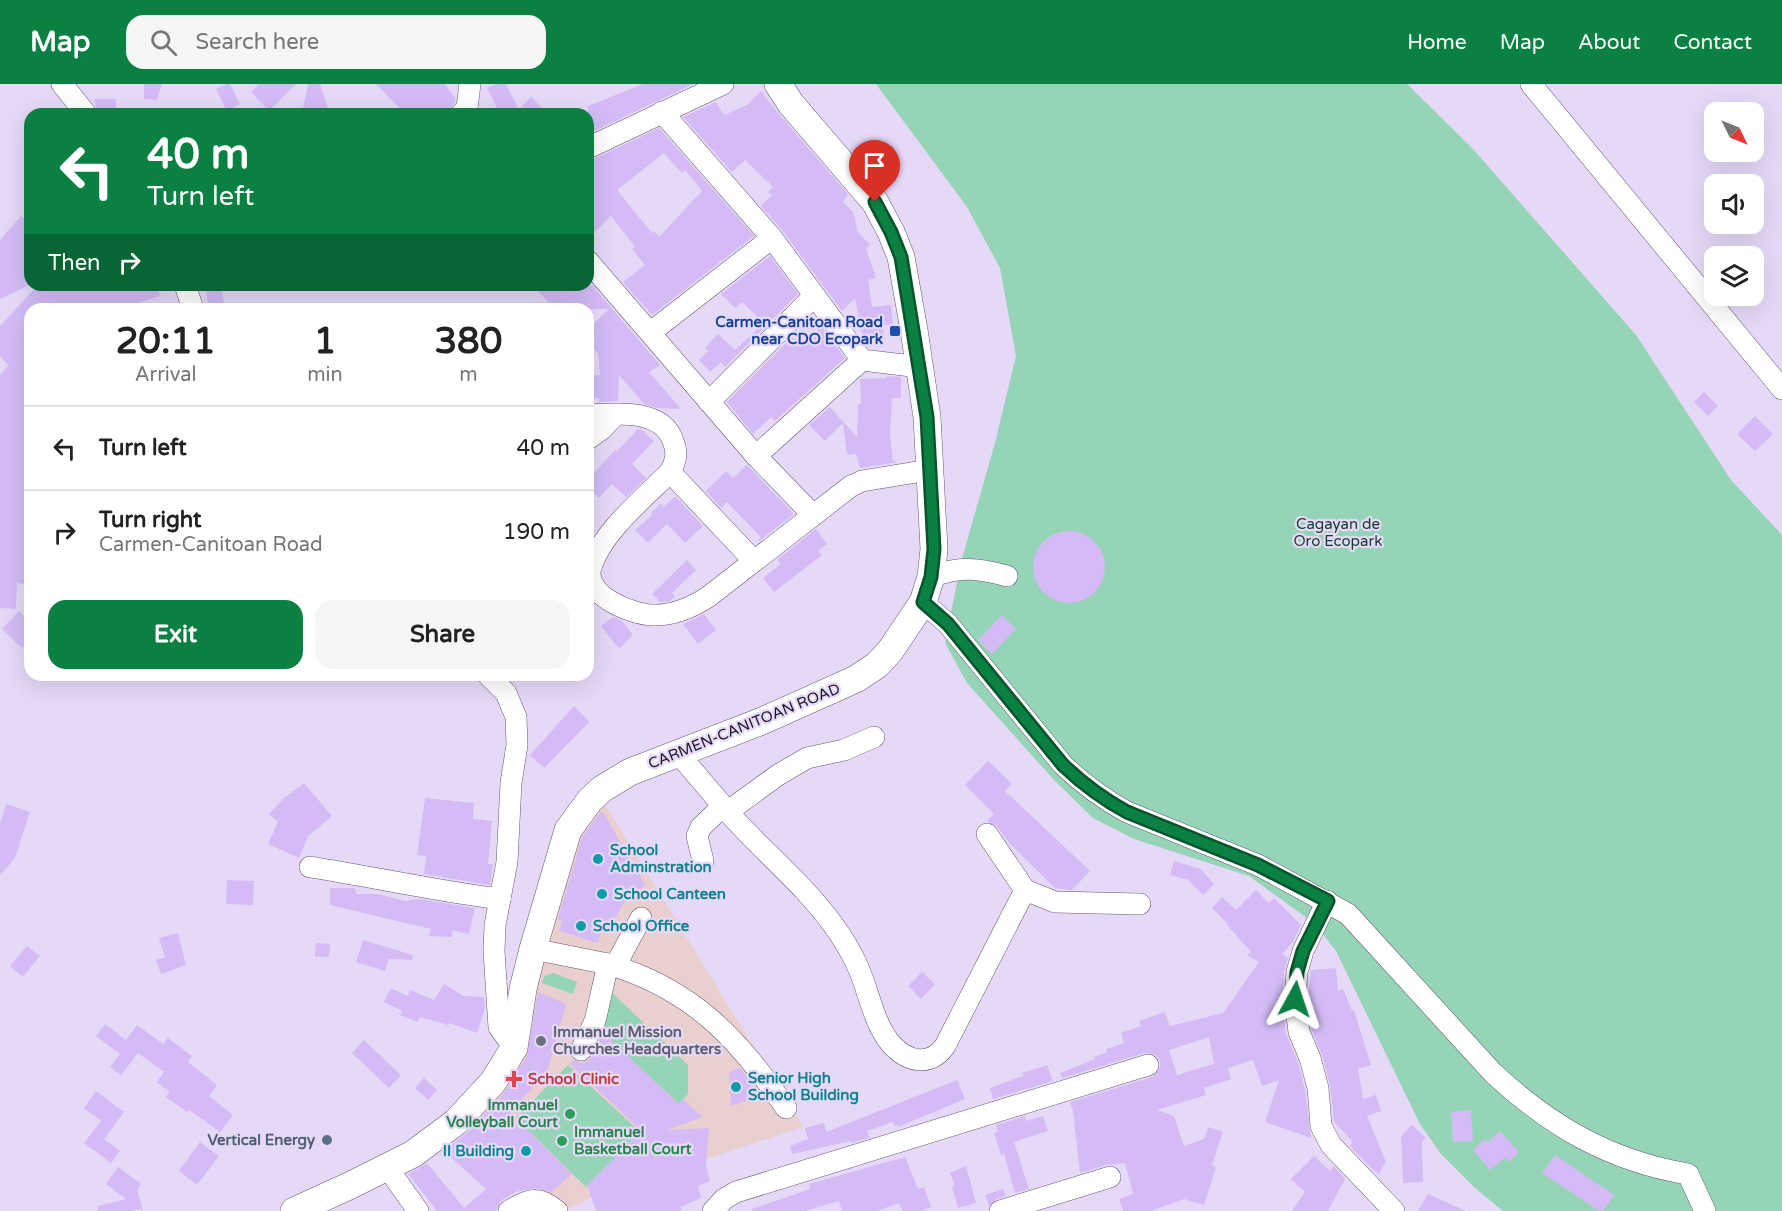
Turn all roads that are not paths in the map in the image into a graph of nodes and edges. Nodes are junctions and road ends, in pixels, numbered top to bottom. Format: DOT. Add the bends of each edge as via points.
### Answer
graph roads {
  1 [pos="62,84"];
  2 [pos="470,84"];
  3 [pos="723,84"];
  4 [pos="778,84"];
  5 [pos="1531,84"];
  6 [pos="81,108"];
  7 [pos="466,108"];
  8 [pos="662,112"];
  9 [pos="594,145"];
  10 [pos="772,238"];
  11 [pos="594,268"];
  12 [pos="814,296"];
  13 [pos="651,332"];
  14 [pos="862,360"];
  15 [pos="920,367"];
  16 [pos="1782,389"];
  17 [pos="709,402"];
  18 [pos="594,415"];
  19 [pos="615,415"];
  20 [pos="594,435"];
  21 [pos="756,456"];
  22 [pos="929,470"];
  23 [pos="670,472"];
  24 [pos="813,515"];
  25 [pos="594,561"];
  26 [pos="754,561"];
  27 [pos="1006,576"];
  28 [pos="931,577"];
  29 [pos="594,586"];
  30 [pos="923,602"];
  31 [pos="494,681"];
  32 [pos="874,738"];
  33 [pos="678,752"];
  34 [pos="725,809"];
  35 [pos="987,834"];
  36 [pos="703,861"];
  37 [pos="310,867"];
  38 [pos="1025,890"];
  39 [pos="500,899"];
  40 [pos="1328,901"];
  41 [pos="1140,904"];
  42 [pos="641,918"];
  43 [pos="533,949"];
  44 [pos="611,965"];
  45 [pos="514,1048"];
  46 [pos="581,1050"];
  47 [pos="1148,1065"];
  48 [pos="786,1108"];
  49 [pos="387,1167"];
  50 [pos="1110,1177"];
  51 [pos="717,1209"];
  52 [pos="294,1211"];
  53 [pos="418,1211"];
  54 [pos="509,1211"];
  55 [pos="557,1211"];
  56 [pos="999,1211"];
  57 [pos="1394,1211"];
  58 [pos="1705,1211"];
  1 -- 6 [label="street"];
  2 -- 7 [label="street"];
  3 -- 8 [label="street"];
  4 -- 15 [label="main road, CARMEN-CANITOAN ROAD" via="875,202 891,232 901,257"];
  5 -- 16 [label="street"];
  8 -- 9 [label="street"];
  8 -- 10 [label="street"];
  10 -- 12 [label="street"];
  10 -- 13 [label="street"];
  11 -- 13 [label="street"];
  12 -- 14 [label="street"];
  12 -- 17 [label="street"];
  13 -- 17 [label="street"];
  14 -- 15 [label="street"];
  14 -- 21 [label="street"];
  15 -- 22 [label="main road, CARMEN-CANITOAN ROAD"];
  17 -- 21 [label="street"];
  18 -- 19 [label="street"];
  19 -- 20 [label="street"];
  19 -- 23 [label="street" via="653,418 664,426 676,451"];
  21 -- 24 [label="street"];
  22 -- 24 [label="street" via="862,481"];
  22 -- 28 [label="main road, CARMEN-CANITOAN ROAD" via="934,549"];
  23 -- 25 [label="street" via="619,523"];
  23 -- 26 [label="street"];
  24 -- 26 [label="street"];
  26 -- 29 [label="street" via="708,597 675,612 652,615 629,611 602,596"];
  27 -- 28 [label="street" via="981,569 950,570"];
  28 -- 30 [label="main road, CARMEN-CANITOAN ROAD"];
  30 -- 33 [label="main road, CARMEN-CANITOAN ROAD" via="890,651 856,679 762,721"];
  30 -- 40 [label="street" via="948,624 1056,757 1083,784 1127,812 1258,865"];
  31 -- 39 [label="street" via="507,693 516,717 517,746"];
  32 -- 34 [label="street" via="807,758"];
  33 -- 34 [label="street"];
  33 -- 43 [label="main road, CARMEN-CANITOAN ROAD" via="630,772 602,789 578,814 568,830"];
  34 -- 36 [label="street" via="701,827 697,836"];
  34 -- 38 [label="street" via="791,875 834,926 857,964 887,1037 900,1052 918,1061 934,1057 945,1046"];
  35 -- 38 [label="street"];
  37 -- 39 [label="street"];
  38 -- 41 [label="street" via="1055,902"];
  39 -- 45 [label="street" via="494,943 498,1018 502,1033"];
  40 -- 57 [label="street" via="1297,972 1299,1032 1318,1088 1321,1125 1331,1145"];
  40 -- 58 [label="street" via="1363,928 1511,1090 1590,1143 1630,1160 1688,1174"];
  42 -- 44 [label="street"];
  43 -- 44 [label="street"];
  43 -- 45 [label="main road, CARMEN-CANITOAN ROAD"];
  44 -- 46 [label="street" via="595,1021"];
  44 -- 48 [label="street" via="660,984 699,1008 765,1076"];
  45 -- 49 [label="main road, CARMEN-CANITOAN ROAD" via="489,1088 456,1122 413,1154"];
  47 -- 51 [label="street" via="736,1192"];
  49 -- 52 [label="main road, CARMEN-CANITOAN ROAD"];
  49 -- 53 [label="street"];
  50 -- 56 [label="street"];
  54 -- 55 [label="street" via="531,1200 542,1201"];
}
